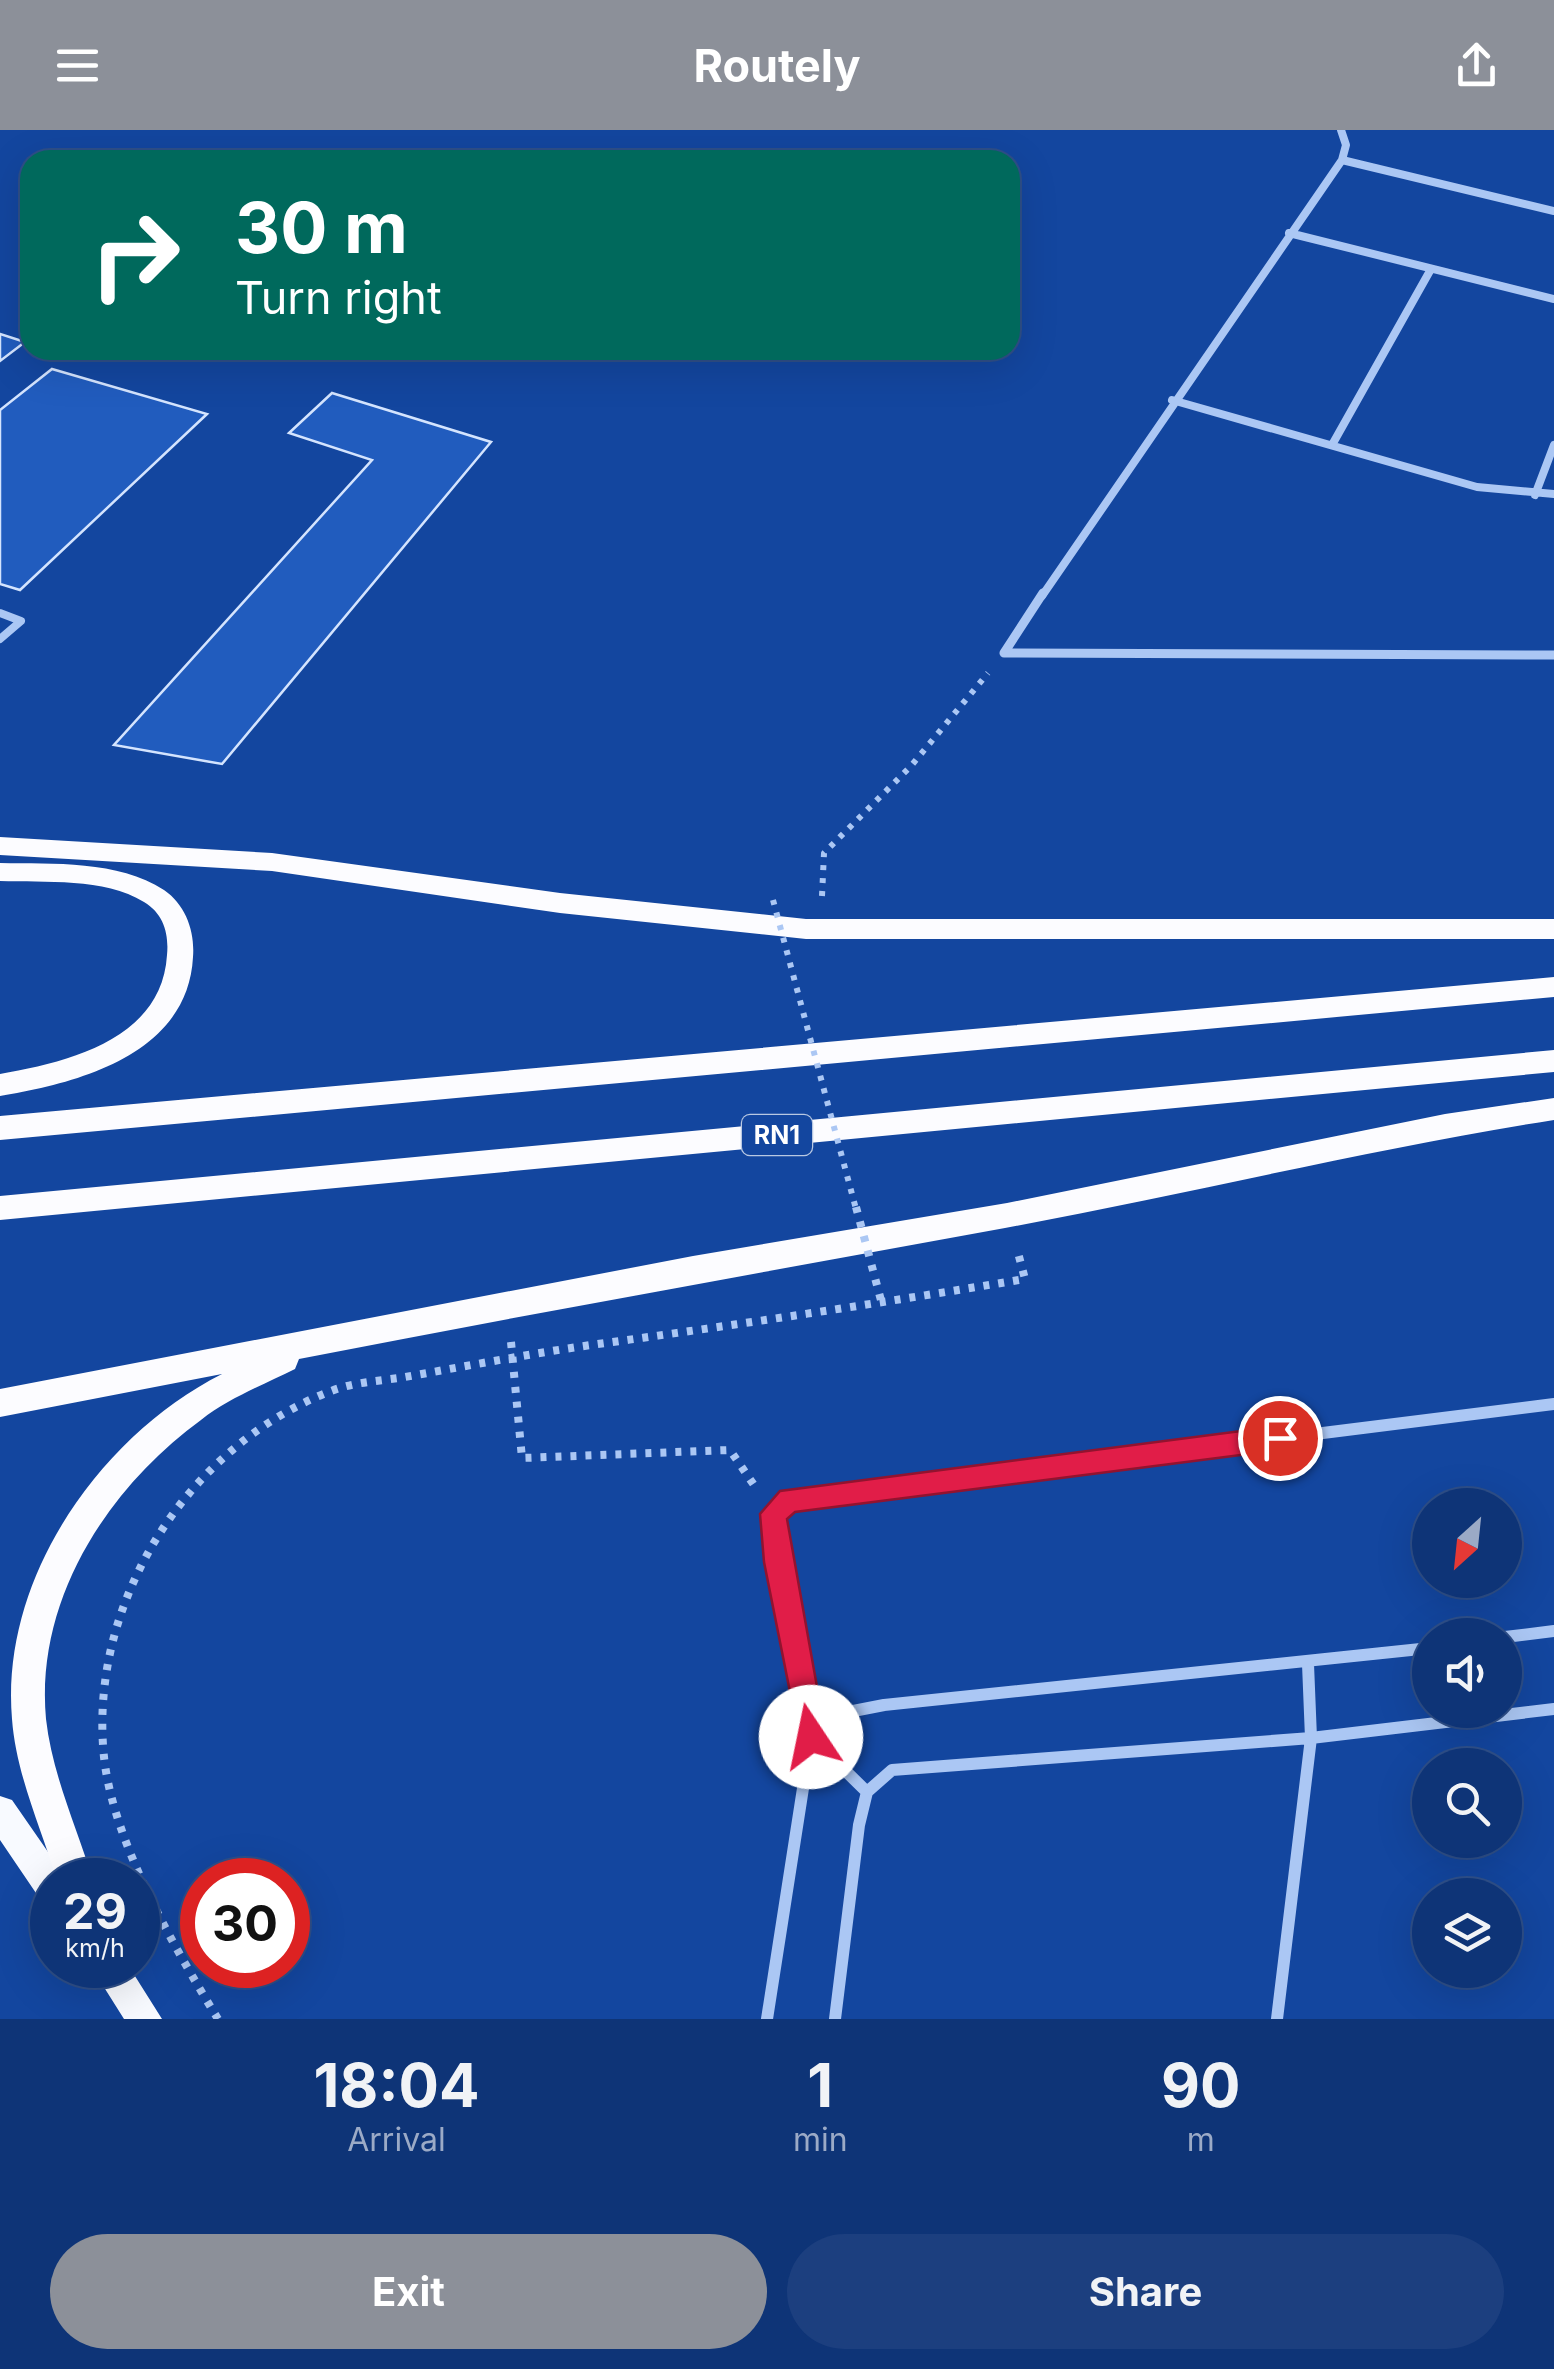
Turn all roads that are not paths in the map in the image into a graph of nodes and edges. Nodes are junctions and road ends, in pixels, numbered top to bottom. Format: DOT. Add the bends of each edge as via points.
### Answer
graph roads {
  1 [pos="1342,130"];
  2 [pos="1342,160"];
  3 [pos="1554,212"];
  4 [pos="1289,233"];
  5 [pos="1431,269"];
  6 [pos="1554,299"];
  7 [pos="1172,400"];
  8 [pos="1332,445"];
  9 [pos="1554,446"];
  10 [pos="1554,494"];
  11 [pos="1535,495"];
  12 [pos="0,613"];
  13 [pos="0,640"];
  14 [pos="1554,655"];
  15 [pos="0,846"];
  16 [pos="0,872"];
  17 [pos="1554,929"];
  18 [pos="1554,987"];
  19 [pos="1554,1061"];
  20 [pos="0,1085"];
  21 [pos="1554,1109"];
  22 [pos="0,1128"];
  23 [pos="0,1208"];
  24 [pos="311,1345"];
  25 [pos="0,1404"];
  26 [pos="1554,1404"];
  27 [pos="1554,1631"];
  28 [pos="1522,1635"];
  29 [pos="1412,1650"];
  30 [pos="1308,1664"];
  31 [pos="1554,1709"];
  32 [pos="811,1737"];
  33 [pos="1312,1738"];
  34 [pos="868,1792"];
  35 [pos="0,1812"];
  36 [pos="32,1858"];
  37 [pos="69,1858"];
  38 [pos="123,1988"];
  39 [pos="145,2019"];
  40 [pos="767,2019"];
  41 [pos="835,2019"];
  42 [pos="1277,2019"];
  1 -- 2 [label="street"];
  2 -- 3 [label="street"];
  2 -- 4 [label="street"];
  4 -- 5 [label="street"];
  4 -- 7 [label="street"];
  5 -- 6 [label="street"];
  5 -- 8 [label="street"];
  7 -- 8 [label="street"];
  7 -- 14 [label="street" via="1004,653"];
  8 -- 11 [label="street" via="1477,487"];
  9 -- 11 [label="street"];
  10 -- 11 [label="street"];
  12 -- 13 [label="lane" via="21,621"];
  15 -- 17 [label="highway" via="272,862 806,929"];
  16 -- 20 [label="highway" via="102,879 147,892 176,918 182,957 172,995 113,1054 62,1074"];
  18 -- 22 [label="highway"];
  19 -- 23 [label="highway, RN1"];
  21 -- 24 [label="highway"];
  24 -- 25 [label="highway"];
  24 -- 37 [label="highway" via="190,1408 138,1451 92,1506 54,1578 31,1645 29,1720"];
  26 -- 32 [label="street" via="789,1500 773,1514"];
  27 -- 28 [label="street"];
  29 -- 30 [label="street"];
  30 -- 32 [label="street" via="884,1705 843,1713"];
  30 -- 33 [label="street"];
  31 -- 33 [label="street"];
  32 -- 34 [label="street"];
  32 -- 40 [label="street"];
  33 -- 34 [label="street" via="892,1770"];
  33 -- 42 [label="street"];
  34 -- 41 [label="street"];
  35 -- 36 [label="main road"];
  38 -- 39 [label="main road"];
}
